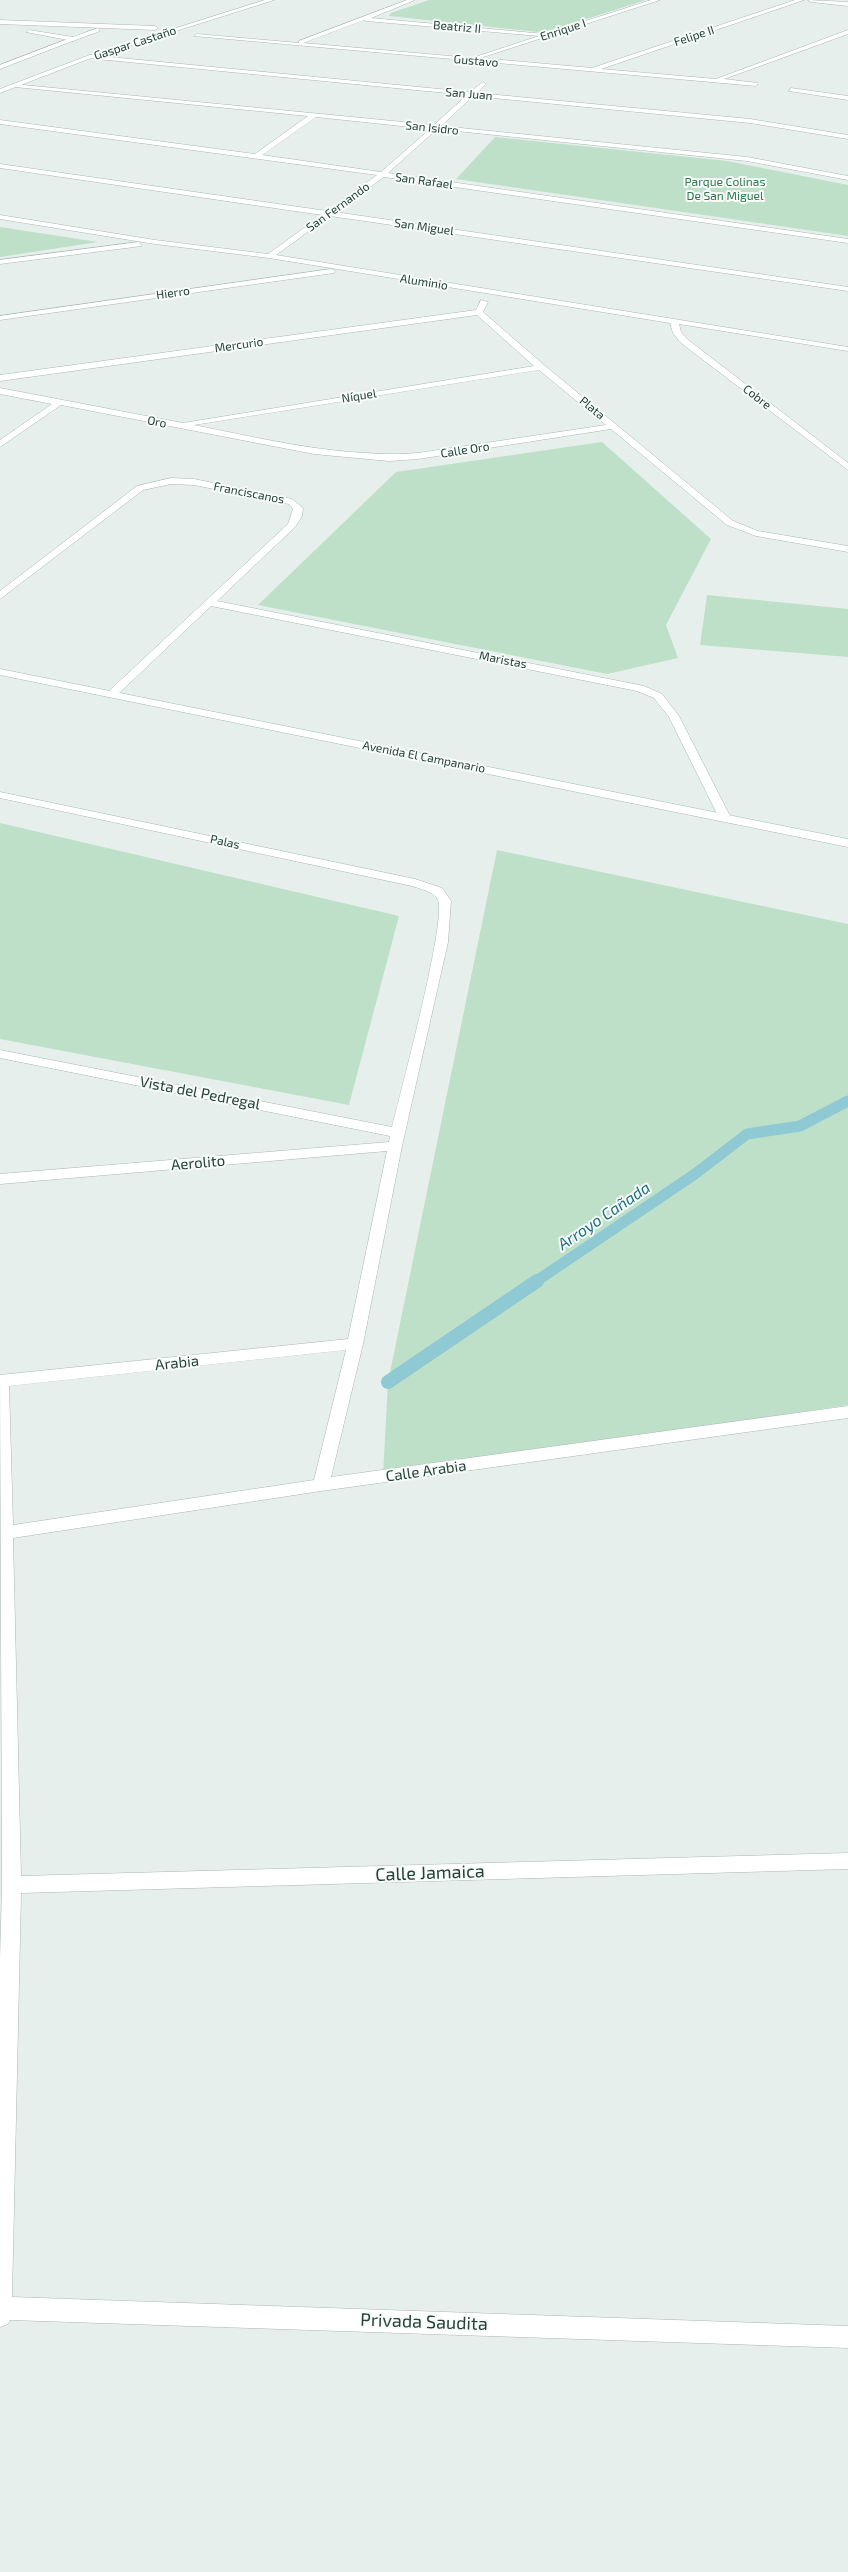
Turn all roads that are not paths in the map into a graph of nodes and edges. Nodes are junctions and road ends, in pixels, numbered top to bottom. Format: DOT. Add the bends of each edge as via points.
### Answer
graph roads {
  1 [pos="245,0"];
  2 [pos="271,0"];
  3 [pos="412,0"];
  4 [pos="657,0"];
  5 [pos="801,0"];
  6 [pos="811,0"];
  7 [pos="848,4"];
  8 [pos="366,18"];
  9 [pos="0,22"];
  10 [pos="107,26"];
  11 [pos="155,28"];
  12 [pos="17,31"];
  13 [pos="848,32"];
  14 [pos="549,35"];
  15 [pos="197,36"];
  16 [pos="73,39"];
  17 [pos="113,41"];
  18 [pos="105,44"];
  19 [pos="296,44"];
  20 [pos="89,57"];
  21 [pos="58,60"];
  22 [pos="469,60"];
  23 [pos="506,64"];
  24 [pos="0,67"];
  25 [pos="499,69"];
  26 [pos="587,71"];
  27 [pos="715,80"];
  28 [pos="483,84"];
  29 [pos="756,84"];
  30 [pos="15,85"];
  31 [pos="848,88"];
  32 [pos="791,90"];
  33 [pos="0,91"];
  34 [pos="472,95"];
  35 [pos="831,95"];
  36 [pos="848,98"];
  37 [pos="313,116"];
  38 [pos="0,122"];
  39 [pos="435,129"];
  40 [pos="848,136"];
  41 [pos="256,156"];
  42 [pos="0,166"];
  43 [pos="382,175"];
  44 [pos="848,178"];
  45 [pos="332,213"];
  46 [pos="0,217"];
  47 [pos="848,241"];
  48 [pos="155,242"];
  49 [pos="269,256"];
  50 [pos="0,262"];
  51 [pos="347,269"];
  52 [pos="848,289"];
  53 [pos="489,292"];
  54 [pos="479,312"];
  55 [pos="0,318"];
  56 [pos="674,322"];
  57 [pos="848,348"];
  58 [pos="541,367"];
  59 [pos="0,378"];
  60 [pos="0,391"];
  61 [pos="59,403"];
  62 [pos="176,425"];
  63 [pos="615,426"];
  64 [pos="0,444"];
  65 [pos="314,451"];
  66 [pos="848,467"];
  67 [pos="848,549"];
  68 [pos="0,596"];
  69 [pos="210,603"];
  70 [pos="0,672"];
  71 [pos="112,694"];
  72 [pos="0,794"];
  73 [pos="725,818"];
  74 [pos="848,843"];
  75 [pos="0,1054"];
  76 [pos="397,1140"];
  77 [pos="0,1179"];
  78 [pos="355,1344"];
  79 [pos="0,1381"];
  80 [pos="848,1412"];
  81 [pos="321,1486"];
  82 [pos="5,1533"];
  83 [pos="848,1861"];
  84 [pos="12,1885"];
  85 [pos="0,2308"];
  86 [pos="0,2316"];
  87 [pos="848,2336"];
  1 -- 11 [label="street, Gaspar Castaño"];
  2 -- 20 [label="street, Gaspar Castaño"];
  3 -- 8 [label="street"];
  4 -- 14 [label="street, Enrique I"];
  5 -- 26 [label="street, Felipe II"];
  6 -- 7 [label="street"];
  8 -- 14 [label="street, Beatriz II"];
  8 -- 19 [label="street"];
  9 -- 10 [label="street"];
  10 -- 11 [label="street"];
  10 -- 16 [label="street"];
  11 -- 17 [label="street, Gaspar Castaño"];
  12 -- 16 [label="street"];
  13 -- 27 [label="street"];
  14 -- 22 [label="street, Enrique I"];
  15 -- 19 [label="street, Gustavo"];
  16 -- 24 [label="street"];
  18 -- 21 [label="street, Gaspar Castaño"];
  19 -- 22 [label="street, Gustavo"];
  20 -- 30 [label="street, Gaspar Castaño"];
  20 -- 34 [label="street, San Juan"];
  22 -- 23 [label="street, Gustavo"];
  23 -- 25 [label="street"];
  23 -- 26 [label="street, Gustavo"];
  26 -- 27 [label="street, Gustavo"];
  27 -- 29 [label="street, Gustavo"];
  28 -- 34 [label="street, San Fernando"];
  30 -- 33 [label="street, Gaspar Castaño"];
  30 -- 37 [label="street, San Isidro"];
  31 -- 35 [label="street"];
  32 -- 35 [label="street"];
  34 -- 39 [label="street, San Fernando"];
  34 -- 40 [label="street, San Juan" via="750,121"];
  35 -- 36 [label="street"];
  37 -- 39 [label="street, San Isidro"];
  37 -- 41 [label="street"];
  38 -- 41 [label="street, San Rafael"];
  39 -- 43 [label="street, San Fernando"];
  39 -- 44 [label="street, San Isidro" via="712,155"];
  41 -- 43 [label="street, San Rafael"];
  42 -- 45 [label="street, San Miguel"];
  43 -- 45 [label="street, San Fernando"];
  43 -- 47 [label="street, San Rafael"];
  45 -- 49 [label="street, San Fernando"];
  45 -- 52 [label="street, San Miguel"];
  46 -- 48 [label="street, Aluminio"];
  48 -- 49 [label="street, Aluminio"];
  48 -- 50 [label="street"];
  49 -- 51 [label="street, Aluminio"];
  51 -- 53 [label="street, Aluminio"];
  51 -- 55 [label="street, Hierro"];
  53 -- 54 [label="street"];
  53 -- 56 [label="street, Aluminio"];
  54 -- 58 [label="street, Plata"];
  54 -- 59 [label="street, Mercurio"];
  56 -- 57 [label="street, Aluminio"];
  56 -- 66 [label="street, Cobre" via="684,341"];
  58 -- 62 [label="street, Níquel"];
  58 -- 63 [label="street, Plata"];
  60 -- 61 [label="street, Oro"];
  61 -- 62 [label="street, Oro"];
  61 -- 64 [label="street"];
  62 -- 65 [label="street, Oro"];
  63 -- 65 [label="street, Calle Oro" via="418,456 389,458"];
  63 -- 67 [label="street, Plata" via="722,518 740,529"];
  68 -- 69 [label="street, Franciscanos" via="140,488 171,481 194,482 292,502 298,508 292,524"];
  69 -- 71 [label="street, Franciscanos"];
  69 -- 73 [label="street, Maristas" via="640,688 658,696 674,716"];
  70 -- 71 [label="street, Avenida El Campanario"];
  71 -- 73 [label="street, Avenida El Campanario"];
  72 -- 76 [label="street, Palas" via="415,883 438,891 445,901 442,942"];
  73 -- 74 [label="street, Avenida El Campanario"];
  75 -- 76 [label="street, Vista del Pedregal"];
  76 -- 77 [label="street, Aerolito"];
  76 -- 78 [label="street"];
  78 -- 79 [label="street, Arabia"];
  78 -- 81 [label="street"];
  79 -- 82 [label="street"];
  80 -- 81 [label="street, Calle Arabia"];
  81 -- 82 [label="street, Calle Arabia"];
  82 -- 84 [label="street"];
  83 -- 84 [label="street, Calle Jamaica"];
  84 -- 85 [label="street"];
  85 -- 86 [label="street"];
  85 -- 87 [label="street, Privada Saudita"];
}
